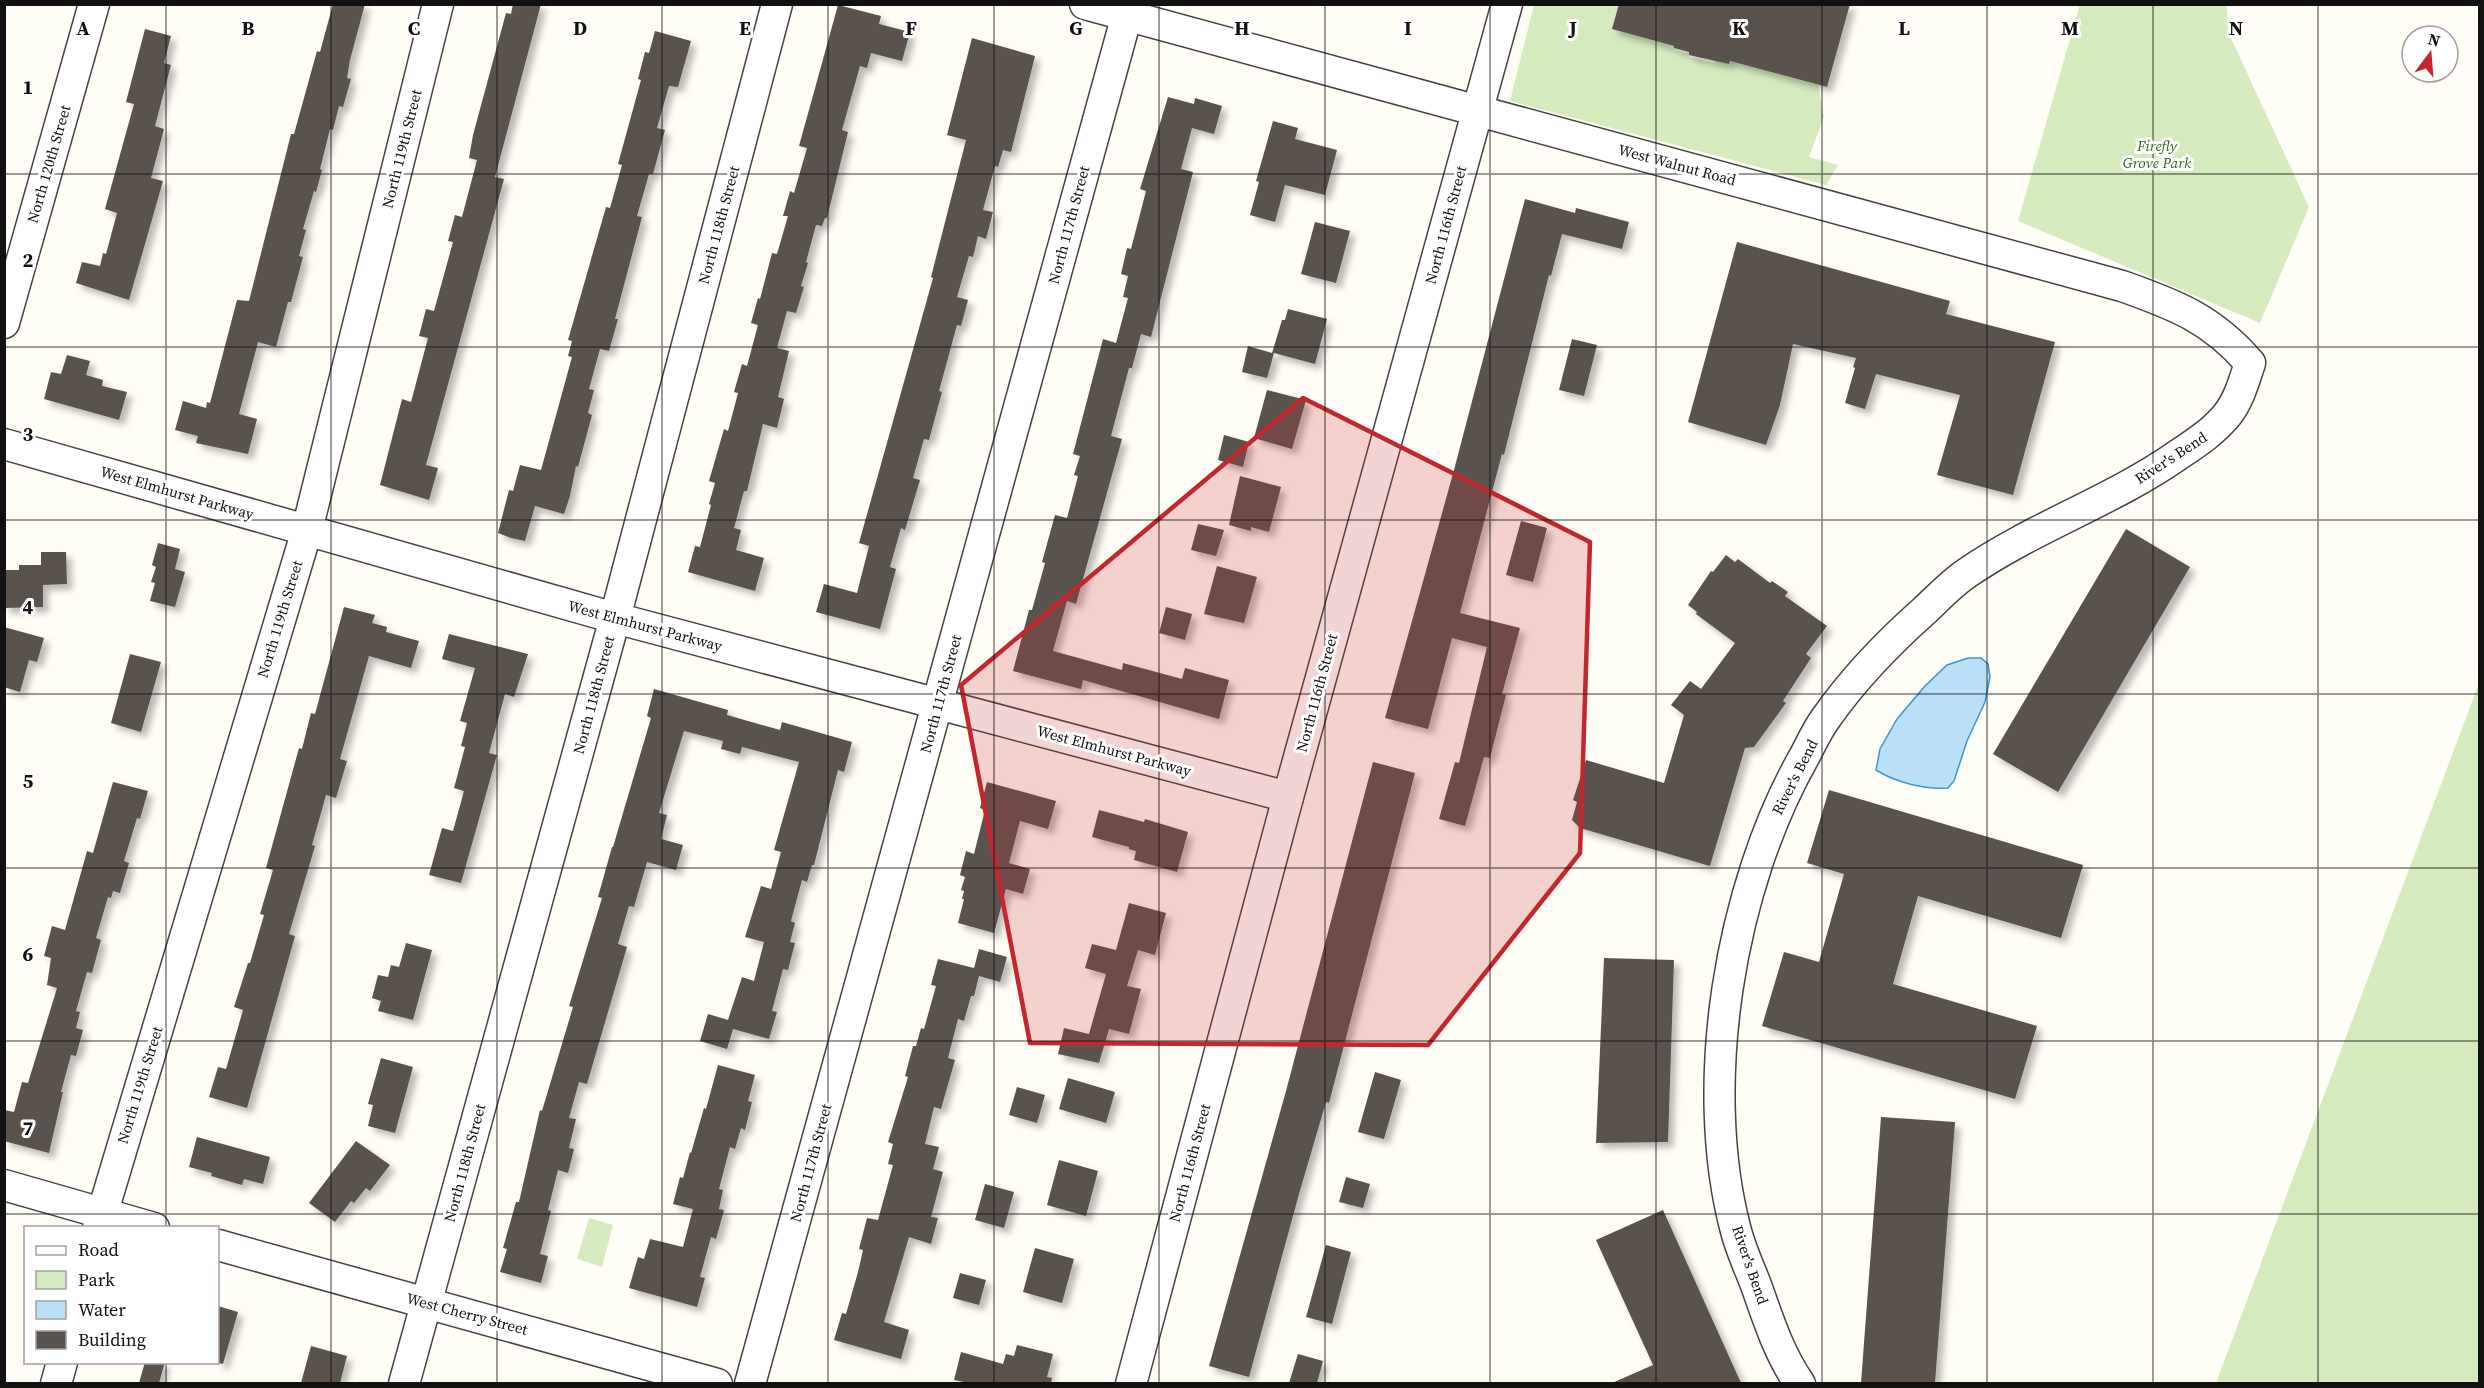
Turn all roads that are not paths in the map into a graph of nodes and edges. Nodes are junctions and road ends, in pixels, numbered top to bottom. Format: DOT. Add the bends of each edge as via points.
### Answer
graph roads {
  1 [pos="94,4"];
  2 [pos="438,4"];
  3 [pos="777,4"];
  4 [pos="1084,4"];
  5 [pos="1507,4"];
  6 [pos="1128,10"];
  7 [pos="1477,111"];
  8 [pos="4,323"];
  9 [pos="2250,363"];
  10 [pos="4,444"];
  11 [pos="307,530"];
  12 [pos="615,618"];
  13 [pos="938,704"];
  14 [pos="1288,797"];
  15 [pos="4,1185"];
  16 [pos="100,1220"];
  17 [pos="146,1226"];
  18 [pos="219,1245"];
  19 [pos="426,1303"];
  20 [pos="61,1364"];
  21 [pos="56,1383"];
  22 [pos="404,1383"];
  23 [pos="717,1383"];
  24 [pos="750,1383"];
  25 [pos="1131,1383"];
  26 [pos="1800,1383"];
  1 -- 8 [label="street, North 120th Street"];
  2 -- 11 [label="street, North 119th Street"];
  3 -- 12 [label="street, North 118th Street"];
  4 -- 6 [label="street, West Walnut Road"];
  5 -- 7 [label="street, North 116th Street"];
  6 -- 7 [label="street, West Walnut Road"];
  6 -- 13 [label="street, North 117th Street"];
  7 -- 9 [label="street, West Walnut Road" via="2122,286 2201,319 2231,341"];
  7 -- 14 [label="street, North 116th Street"];
  9 -- 26 [label="street, River's Bend" via="2242,391 2229,413 2207,436 2154,472 1967,573 1910,623 1862,671 1824,721 1790,780 1750,883 1727,987 1721,1089 1722,1142 1736,1231 1774,1335"];
  10 -- 11 [label="street, West Elmhurst Parkway"];
  11 -- 12 [label="street, West Elmhurst Parkway"];
  11 -- 16 [label="street, North 119th Street"];
  12 -- 13 [label="street, West Elmhurst Parkway"];
  12 -- 19 [label="street, North 118th Street"];
  13 -- 14 [label="street, West Elmhurst Parkway"];
  13 -- 24 [label="street, North 117th Street"];
  14 -- 25 [label="street, North 116th Street"];
  15 -- 16 [label="street"];
  16 -- 17 [label="street"];
  18 -- 19 [label="street, West Cherry Street"];
  19 -- 22 [label="street, North 118th Street"];
  19 -- 23 [label="street, West Cherry Street"];
  20 -- 21 [label="street"];
}
